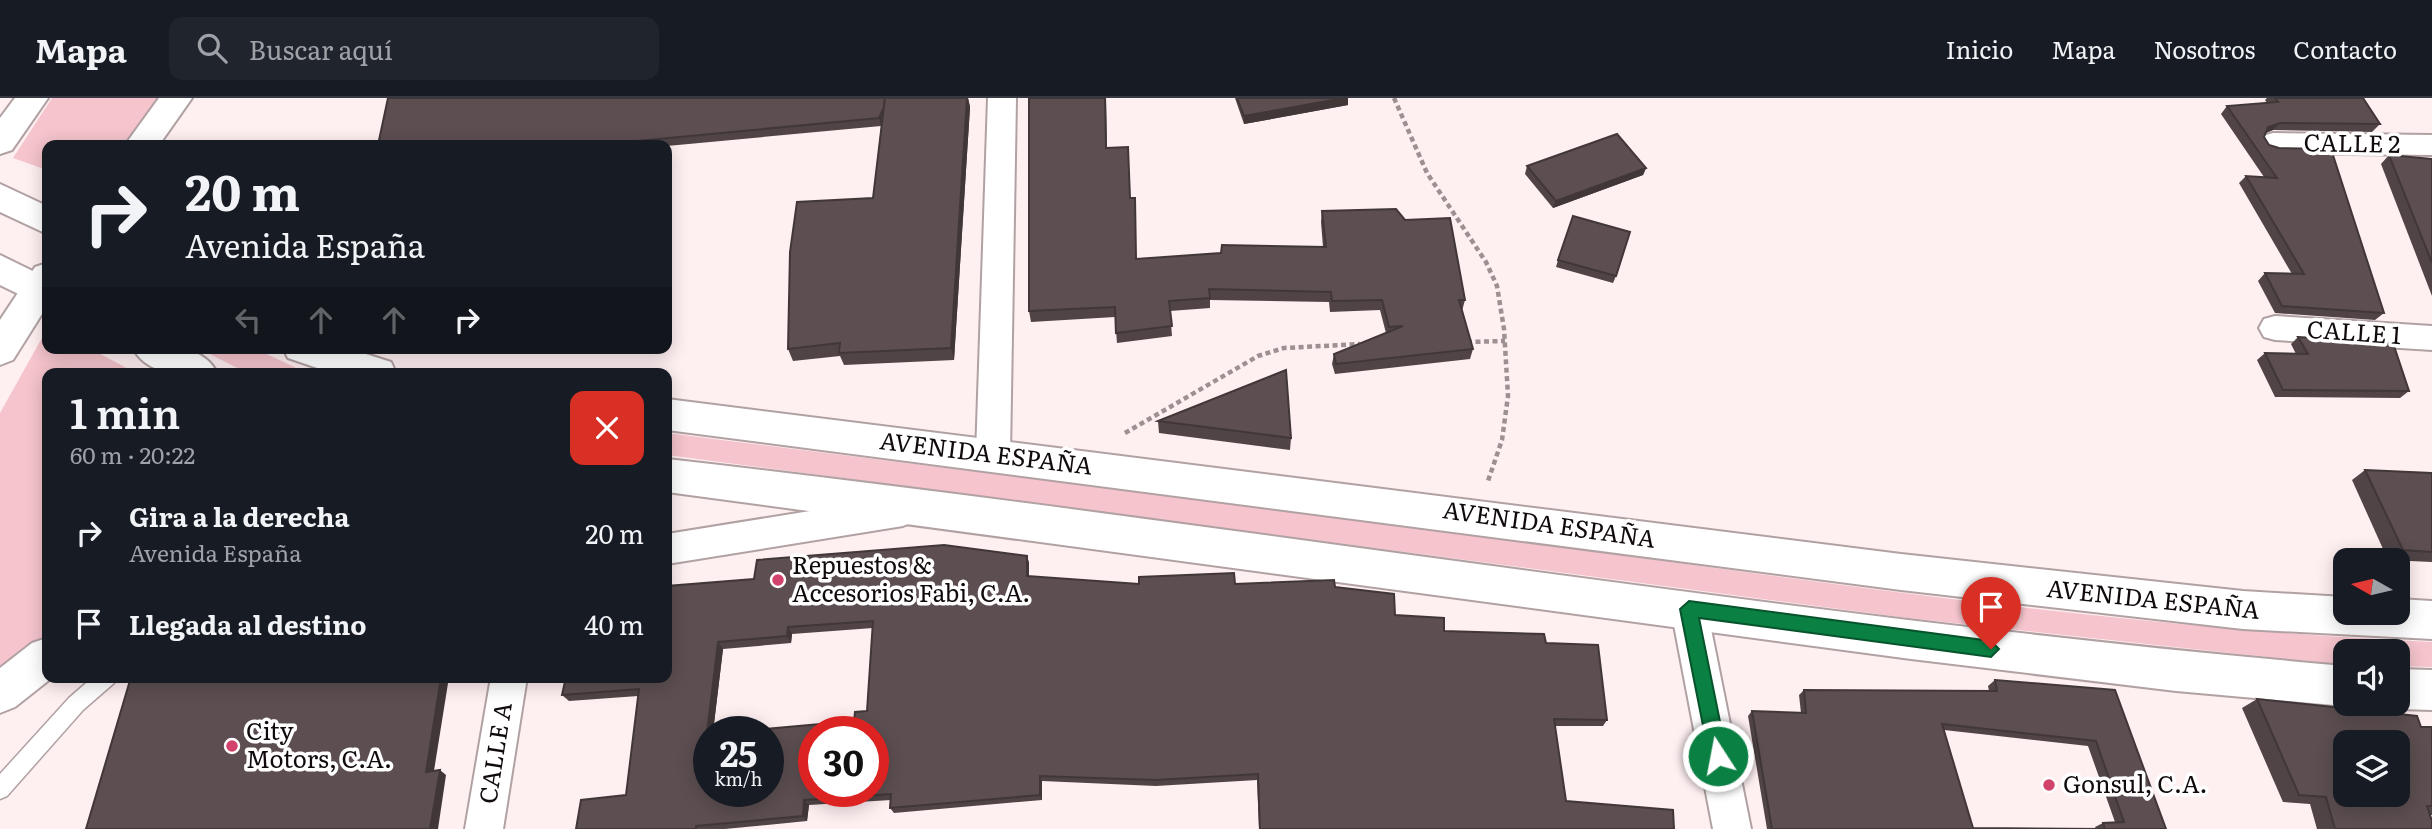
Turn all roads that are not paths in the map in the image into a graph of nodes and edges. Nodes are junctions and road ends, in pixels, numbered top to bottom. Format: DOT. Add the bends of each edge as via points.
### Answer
graph roads {
  1 [pos="32,98"];
  2 [pos="176,98"];
  3 [pos="187,98"];
  4 [pos="1002,98"];
  5 [pos="145,140"];
  6 [pos="168,140"];
  7 [pos="0,142"];
  8 [pos="2273,143"];
  9 [pos="2432,145"];
  10 [pos="0,197"];
  11 [pos="42,218"];
  12 [pos="0,269"];
  13 [pos="42,286"];
  14 [pos="42,291"];
  15 [pos="2276,328"];
  16 [pos="2432,338"];
  17 [pos="0,349"];
  18 [pos="163,354"];
  19 [pos="319,354"];
  20 [pos="189,368"];
  21 [pos="363,368"];
  22 [pos="672,415"];
  23 [pos="993,454"];
  24 [pos="672,476"];
  25 [pos="920,508"];
  26 [pos="672,549"];
  27 [pos="1689,609"];
  28 [pos="2432,620"];
  29 [pos="42,661"];
  30 [pos="100,683"];
  31 [pos="508,683"];
  32 [pos="2333,685"];
  33 [pos="2410,689"];
  34 [pos="2432,690"];
  35 [pos="0,694"];
  36 [pos="0,789"];
  37 [pos="484,829"];
  38 [pos="1732,829"];
  1 -- 7 [label="main road"];
  2 -- 5 [label="main road"];
  3 -- 6 [label="main road"];
  4 -- 23 [label="street"];
  8 -- 9 [label="street, CALLE 2"];
  10 -- 11 [label="main road"];
  12 -- 13 [label="main road"];
  14 -- 17 [label="main road"];
  15 -- 16 [label="street, CALLE 1"];
  18 -- 20 [label="main road"];
  19 -- 21 [label="main road"];
  22 -- 23 [label="main road, AVENIDA ESPAÑA"];
  23 -- 28 [label="main road, AVENIDA ESPAÑA" via="1901,572 2304,615"];
  24 -- 25 [label="main road"];
  25 -- 26 [label="street"];
  25 -- 27 [label="main road"];
  27 -- 32 [label="main road" via="1964,646"];
  27 -- 38 [label="street"];
  29 -- 35 [label="main road"];
  30 -- 36 [label="lane"];
  31 -- 37 [label="street, CALLE A"];
  33 -- 34 [label="main road"];
}
